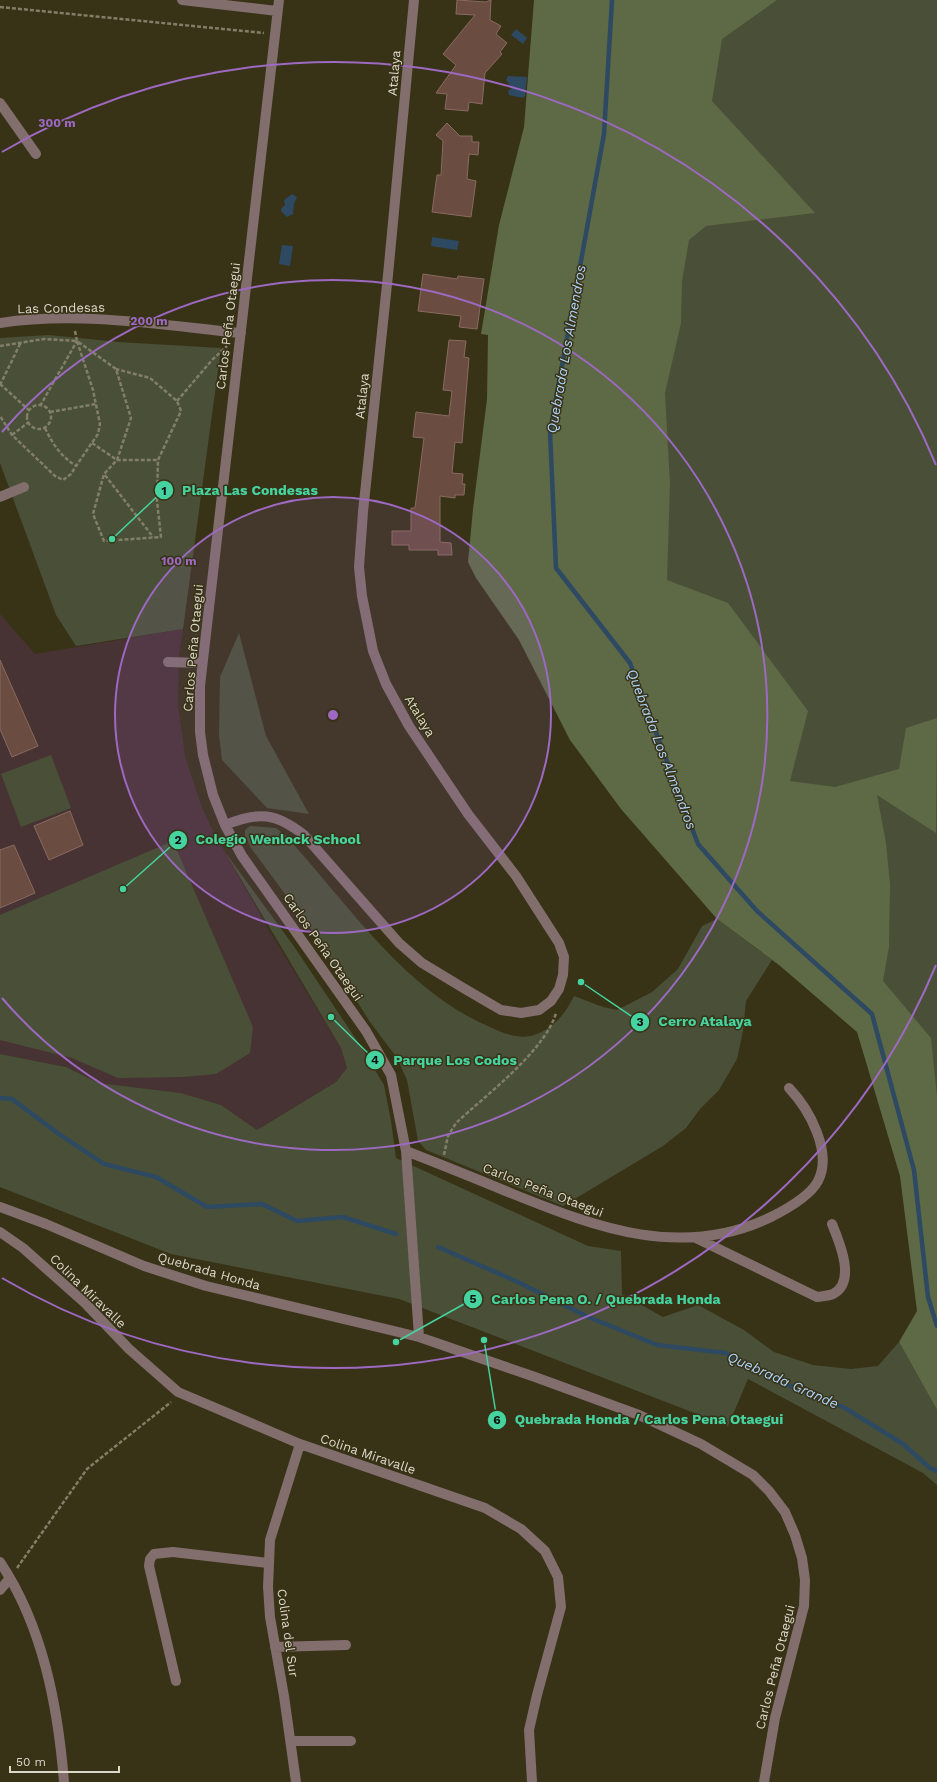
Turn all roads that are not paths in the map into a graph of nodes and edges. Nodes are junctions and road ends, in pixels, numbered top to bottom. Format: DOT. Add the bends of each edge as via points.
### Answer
graph roads {
  1 [pos="182,0"];
  2 [pos="279,0"];
  3 [pos="414,0"];
  4 [pos="277,12"];
  5 [pos="0,103"];
  6 [pos="36,154"];
  7 [pos="0,322"];
  8 [pos="241,333"];
  9 [pos="24,488"];
  10 [pos="0,497"];
  11 [pos="168,662"];
  12 [pos="202,664"];
  13 [pos="225,825"];
  14 [pos="789,1088"];
  15 [pos="406,1151"];
  16 [pos="0,1207"];
  17 [pos="832,1224"];
  18 [pos="0,1232"];
  19 [pos="696,1238"];
  20 [pos="419,1337"];
  21 [pos="300,1444"];
  22 [pos="0,1562"];
  23 [pos="268,1563"];
  24 [pos="10,1578"];
  25 [pos="0,1590"];
  26 [pos="346,1645"];
  27 [pos="275,1647"];
  28 [pos="176,1681"];
  29 [pos="291,1741"];
  30 [pos="351,1741"];
  31 [pos="64,1782"];
  32 [pos="296,1782"];
  33 [pos="532,1782"];
  34 [pos="764,1782"];
  1 -- 4 [label="street"];
  2 -- 4 [label="street, Carlos Peña Otaegui"];
  3 -- 13 [label="street, Atalaya" via="363,512 359,567 362,596 373,651 386,684 409,726 468,814 516,876 560,943 564,957 559,989 551,1001 539,1010 521,1013 501,1010 416,958 304,835 287,822 272,816 259,816 239,819"];
  4 -- 8 [label="street, Carlos Peña Otaegui"];
  5 -- 6 [label="street"];
  7 -- 8 [label="street, Las Condesas" via="73,318"];
  8 -- 12 [label="street, Carlos Peña Otaegui"];
  9 -- 10 [label="street"];
  11 -- 12 [label="street"];
  12 -- 13 [label="street, Carlos Peña Otaegui" via="199,709 203,755 213,795"];
  13 -- 15 [label="street, Carlos Peña Otaegui" via="242,856 366,1032 388,1069"];
  14 -- 19 [label="street, Carlos Peña Otaegui" via="806,1109 820,1140 823,1159 821,1176 813,1190 754,1225"];
  15 -- 19 [label="street, Carlos Peña Otaegui" via="588,1223 622,1232"];
  15 -- 20 [label="street, Carlos Peña Otaegui"];
  16 -- 20 [label="street, Quebrada Honda" via="144,1266 206,1286"];
  17 -- 19 [label="street" via="843,1249 843,1284 833,1293 817,1297"];
  18 -- 21 [label="street, Colina Miravalle" via="23,1248 85,1303 129,1350 182,1394"];
  20 -- 34 [label="street, Carlos Peña Otaegui" via="639,1415 733,1462 754,1475 769,1491 785,1512 795,1535 805,1580 804,1606 775,1718"];
  21 -- 23 [label="street, Colina del Sur" via="270,1540"];
  21 -- 33 [label="street, Colina Miravalle" via="485,1508 521,1529 545,1551 558,1577 561,1607 536,1695 529,1730"];
  22 -- 24 [label="street"];
  23 -- 27 [label="street, Colina del Sur" via="270,1617"];
  23 -- 28 [label="street" via="173,1552 154,1554 150,1559 149,1566"];
  24 -- 25 [label="street"];
  24 -- 31 [label="street" via="39,1646 52,1691 60,1734"];
  26 -- 27 [label="street"];
  27 -- 29 [label="street, Colina del Sur"];
  29 -- 30 [label="street"];
  29 -- 32 [label="street, Colina del Sur"];
}
